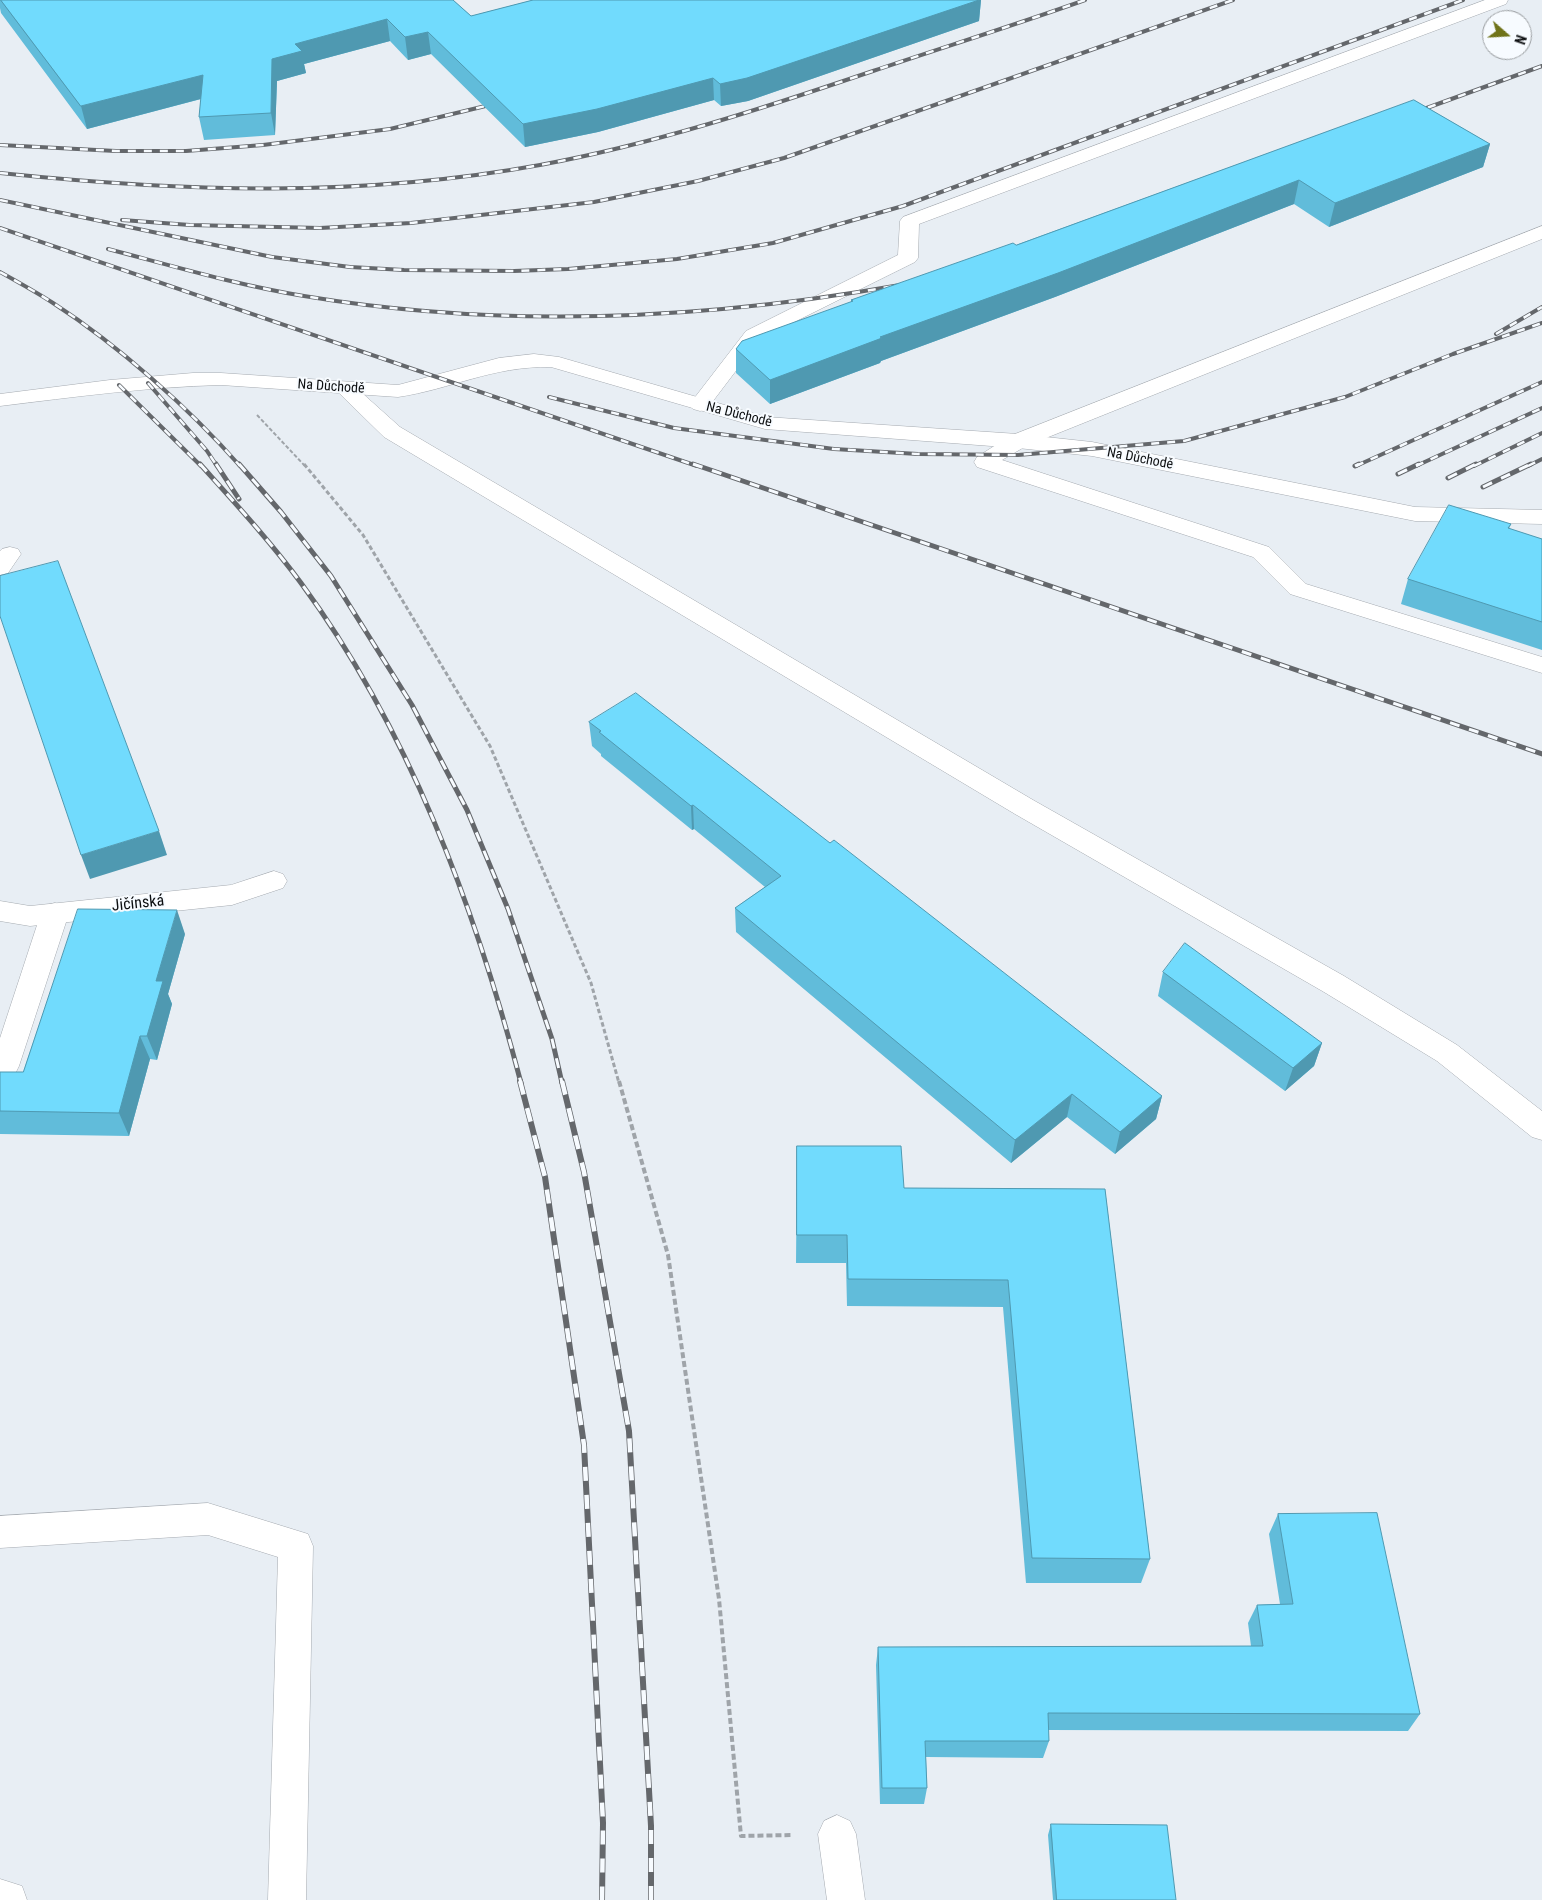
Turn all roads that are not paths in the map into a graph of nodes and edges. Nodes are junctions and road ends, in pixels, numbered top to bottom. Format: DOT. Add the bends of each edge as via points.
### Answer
graph roads {
  1 [pos="1500,0"];
  2 [pos="1542,232"];
  3 [pos="345,388"];
  4 [pos="0,400"];
  5 [pos="700,405"];
  6 [pos="1018,440"];
  7 [pos="1542,516"];
  8 [pos="1542,665"];
  9 [pos="274,881"];
  10 [pos="0,911"];
  11 [pos="55,913"];
  12 [pos="0,1066"];
  13 [pos="1542,1128"];
  14 [pos="0,1532"];
  15 [pos="837,1834"];
  16 [pos="0,1898"];
  17 [pos="8,1900"];
  18 [pos="286,1900"];
  19 [pos="846,1900"];
  1 -- 5 [label="street" via="910,221 908,258 753,335"];
  2 -- 6 [label="street"];
  3 -- 4 [label="street, Na Důchodě" via="221,379 146,382"];
  3 -- 5 [label="street, Na Důchodě" via="405,390 496,365 541,360 569,364"];
  3 -- 13 [label="street" via="392,432 964,772 1334,984 1447,1053"];
  5 -- 6 [label="street, Na Důchodě" via="765,424"];
  6 -- 7 [label="street, Na Důchodě" via="1092,449 1415,514"];
  6 -- 8 [label="street" via="985,462 1261,552 1298,589"];
  9 -- 11 [label="street, Jičínská" via="232,895"];
  10 -- 11 [label="street, Jičínská" via="30,916"];
  11 -- 12 [label="street" via="5,1066"];
  14 -- 18 [label="street" via="208,1520 296,1546"];
  15 -- 19 [label="street"];
  16 -- 17 [label="street"];
}
